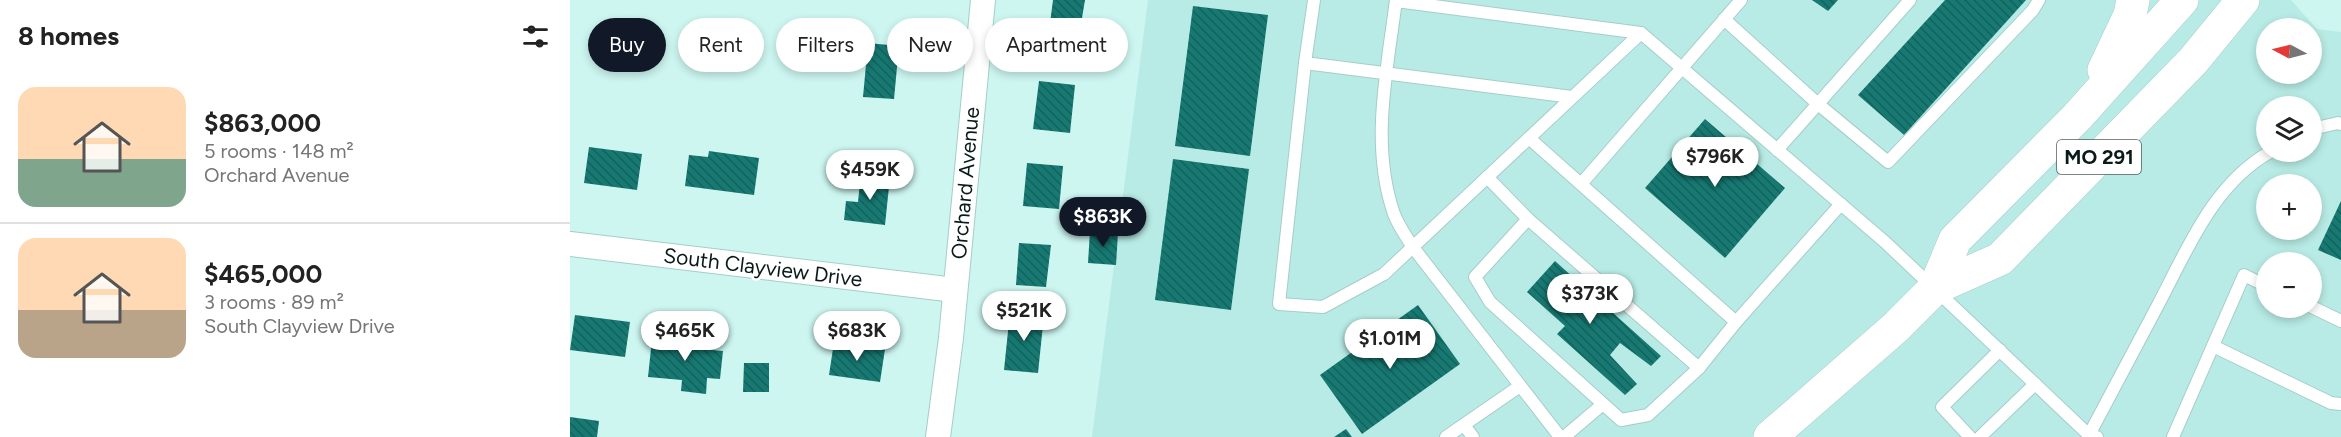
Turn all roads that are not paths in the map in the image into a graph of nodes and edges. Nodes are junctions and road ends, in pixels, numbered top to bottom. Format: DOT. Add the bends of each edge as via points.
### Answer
graph roads {
  1 [pos="983,0"];
  2 [pos="1314,0"];
  3 [pos="1740,0"];
  4 [pos="1910,0"];
  5 [pos="2039,0"];
  6 [pos="2133,0"];
  7 [pos="2182,0"];
  8 [pos="2243,0"];
  9 [pos="1396,1"];
  10 [pos="1724,19"];
  11 [pos="1641,33"];
  12 [pos="1305,63"];
  13 [pos="1682,68"];
  14 [pos="1387,73"];
  15 [pos="1572,96"];
  16 [pos="1818,104"];
  17 [pos="2077,117"];
  18 [pos="2341,124"];
  19 [pos="2322,127"];
  20 [pos="1529,138"];
  21 [pos="1778,150"];
  22 [pos="2256,159"];
  23 [pos="1487,177"];
  24 [pos="1581,184"];
  25 [pos="1841,204"];
  26 [pos="1528,219"];
  27 [pos="570,244"];
  28 [pos="1412,246"];
  29 [pos="2256,281"];
  30 [pos="1935,288"];
  31 [pos="955,290"];
  32 [pos="2322,312"];
  33 [pos="2341,321"];
  34 [pos="1736,322"];
  35 [pos="2214,346"];
  36 [pos="2000,350"];
  37 [pos="1699,368"];
  38 [pos="2035,384"];
  39 [pos="1520,386"];
  40 [pos="1603,404"];
  41 [pos="2341,404"];
  42 [pos="1464,424"];
  43 [pos="2093,436"];
  44 [pos="938,437"];
  45 [pos="1446,437"];
  46 [pos="1473,437"];
  47 [pos="1560,437"];
  48 [pos="1564,437"];
  49 [pos="1770,437"];
  50 [pos="1970,437"];
  51 [pos="1980,437"];
  52 [pos="2173,437"];
  1 -- 31 [label="street, Orchard Avenue"];
  2 -- 12 [label="lane"];
  3 -- 10 [label="lane"];
  4 -- 16 [label="lane"];
  5 -- 16 [label="lane" via="1888,162"];
  6 -- 17 [label="highway" via="2116,47"];
  7 -- 17 [label="highway, MO 291"];
  8 -- 30 [label="highway, MO 291" via="2193,61 2000,260"];
  9 -- 11 [label="lane"];
  9 -- 14 [label="lane"];
  10 -- 13 [label="lane"];
  10 -- 16 [label="lane"];
  11 -- 13 [label="lane"];
  11 -- 15 [label="lane"];
  12 -- 14 [label="lane"];
  12 -- 28 [label="lane" via="1279,304 1323,307 1384,274"];
  13 -- 21 [label="lane"];
  13 -- 24 [label="lane"];
  14 -- 15 [label="lane"];
  14 -- 28 [label="lane" via="1382,113 1383,168 1395,216"];
  15 -- 20 [label="lane"];
  16 -- 21 [label="lane"];
  17 -- 30 [label="highway, MO 291" via="1955,240"];
  18 -- 19 [label="lane"];
  20 -- 23 [label="lane"];
  20 -- 24 [label="lane"];
  21 -- 25 [label="lane"];
  22 -- 43 [label="lane" via="2203,220"];
  23 -- 26 [label="lane"];
  23 -- 28 [label="lane"];
  24 -- 34 [label="lane"];
  25 -- 30 [label="lane"];
  25 -- 34 [label="lane"];
  26 -- 37 [label="lane"];
  26 -- 40 [label="lane" via="1475,277 1490,302"];
  27 -- 31 [label="street, South Clayview Drive"];
  28 -- 39 [label="lane"];
  29 -- 35 [label="lane" via="2244,276"];
  30 -- 36 [label="lane"];
  30 -- 49 [label="highway, MO 291"];
  31 -- 44 [label="street, Orchard Avenue"];
  32 -- 33 [label="lane"];
  34 -- 37 [label="lane"];
  35 -- 41 [label="lane" via="2331,403"];
  35 -- 52 [label="lane"];
  36 -- 38 [label="lane"];
  36 -- 50 [label="lane" via="1942,407"];
  37 -- 40 [label="lane" via="1648,415 1621,420"];
  38 -- 43 [label="lane"];
  38 -- 51 [label="lane"];
  39 -- 42 [label="lane"];
  39 -- 47 [label="lane"];
  40 -- 48 [label="lane"];
  42 -- 45 [label="lane"];
  42 -- 46 [label="lane"];
}
